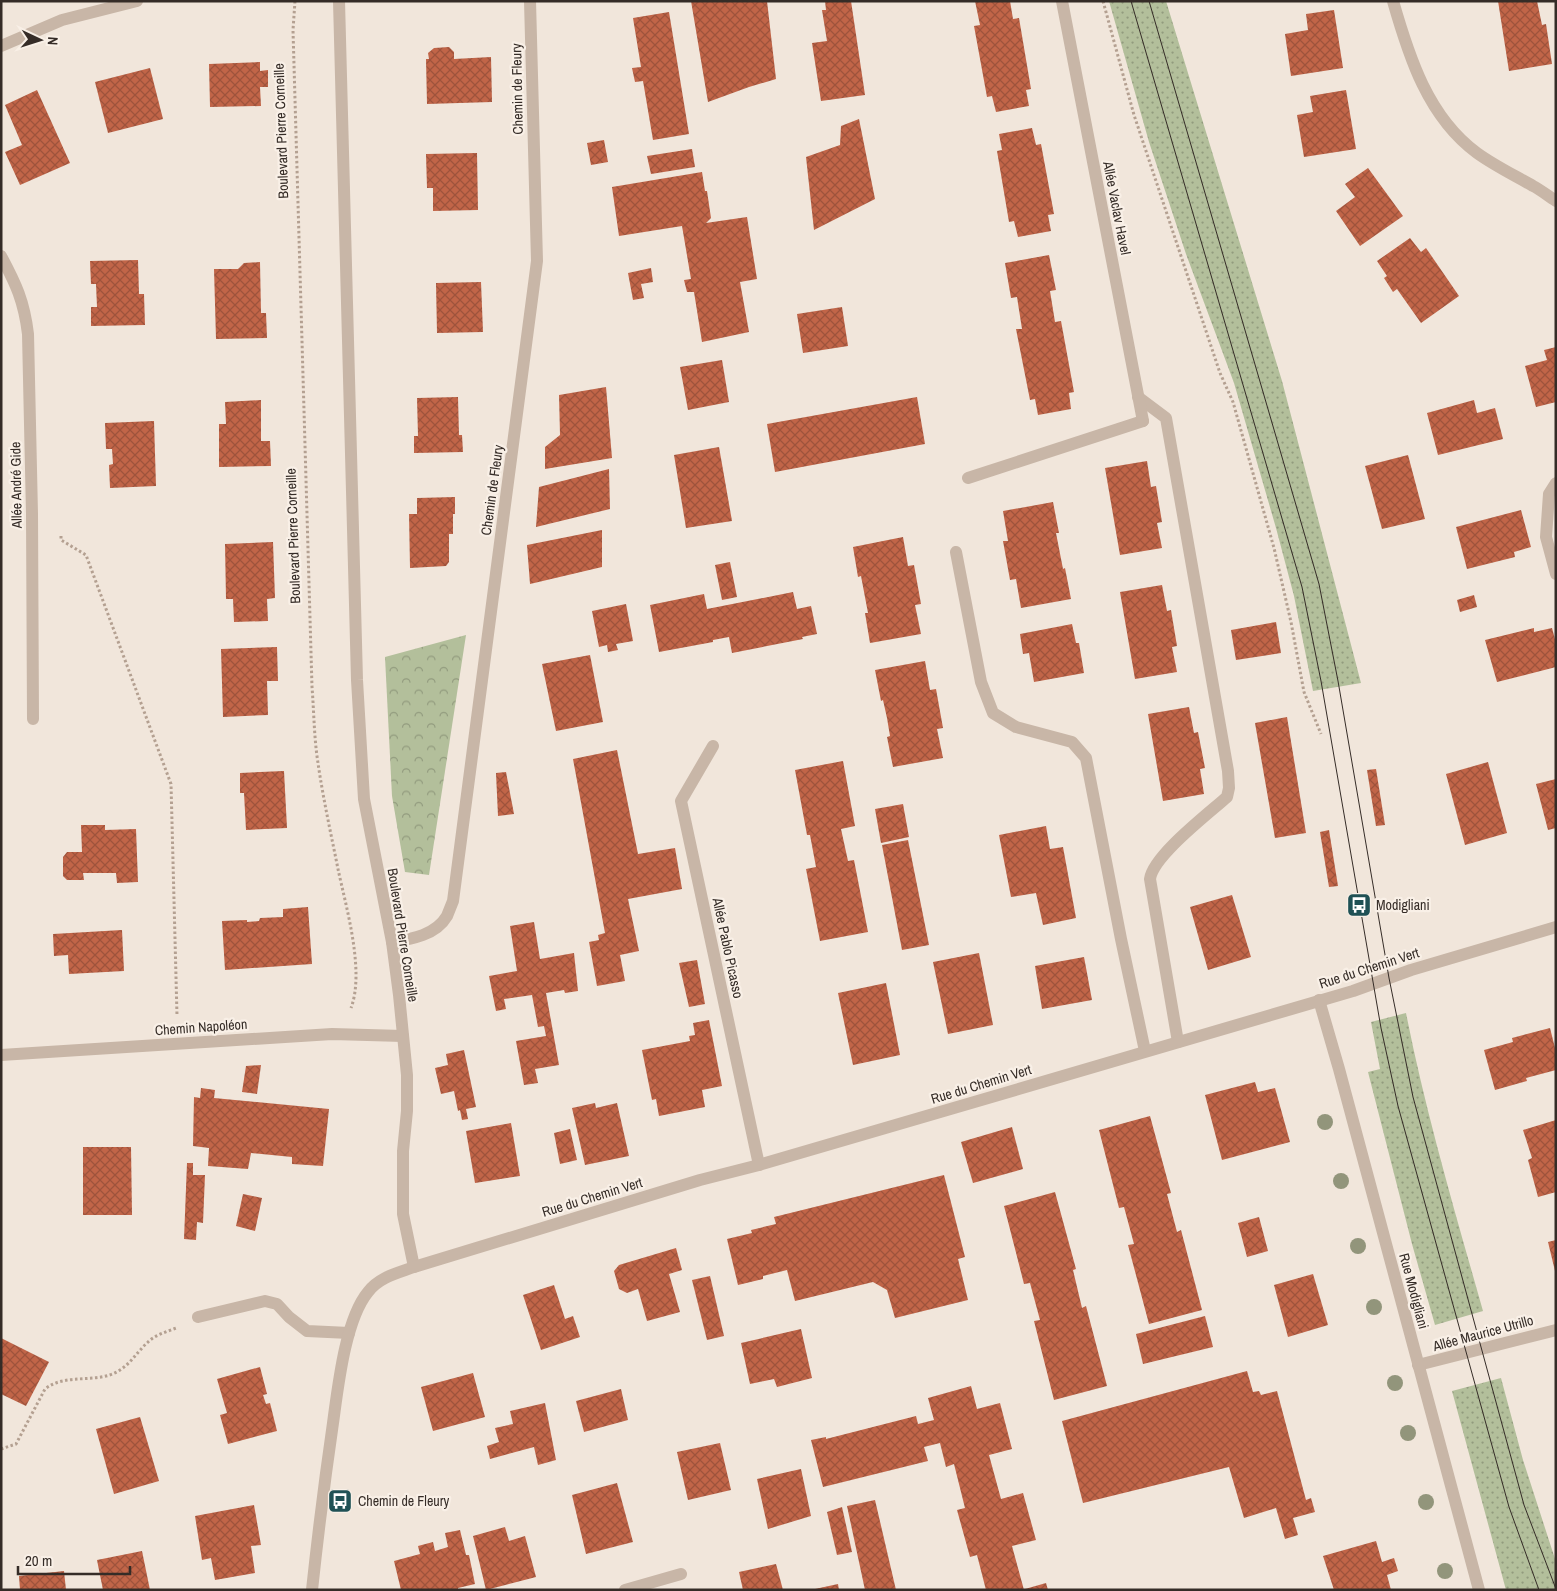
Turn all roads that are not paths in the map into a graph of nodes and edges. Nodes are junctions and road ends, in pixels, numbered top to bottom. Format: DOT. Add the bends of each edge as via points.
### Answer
graph roads {
  1 [pos="137,1"];
  2 [pos="339,1"];
  3 [pos="530,1"];
  4 [pos="1062,1"];
  5 [pos="1393,1"];
  6 [pos="1,46"];
  7 [pos="1556,201"];
  8 [pos="1,256"];
  9 [pos="1138,397"];
  10 [pos="968,478"];
  11 [pos="1556,483"];
  12 [pos="956,552"];
  13 [pos="1556,574"];
  14 [pos="33,719"];
  15 [pos="714,746"];
  16 [pos="1556,927"];
  17 [pos="392,942"];
  18 [pos="1319,1000"];
  19 [pos="403,1036"];
  20 [pos="1178,1042"];
  21 [pos="1145,1051"];
  22 [pos="1,1055"];
  23 [pos="759,1165"];
  24 [pos="414,1267"];
  25 [pos="198,1317"];
  26 [pos="1556,1330"];
  27 [pos="349,1333"];
  28 [pos="1418,1366"];
  29 [pos="681,1574"];
  30 [pos="312,1590"];
  31 [pos="625,1590"];
  32 [pos="1479,1590"];
  1 -- 6 [label="street" via="62,20"];
  2 -- 17 [label="street, Boulevard Pierre Corneille" via="362,780"];
  3 -- 17 [label="street, Chemin de Fleury" via="536,261 453,901 447,917 435,929 417,938"];
  4 -- 9 [label="street, Allée Vaclav Havel"];
  5 -- 7 [label="street" via="1416,73 1454,133 1498,167"];
  8 -- 14 [label="street, Allée André Gide" via="20,293 28,334"];
  9 -- 10 [label="street, Allée Vaclav Havel" via="1143,421"];
  9 -- 20 [label="street" via="1166,418 1229,788 1227,797 1171,848 1151,872"];
  11 -- 13 [label="street" via="1548,494 1546,537"];
  12 -- 21 [label="street" via="981,682 993,713 1016,727 1072,742 1086,758"];
  15 -- 23 [label="street, Allée Pablo Picasso" via="681,801"];
  16 -- 18 [label="street, Rue du Chemin Vert"];
  17 -- 19 [label="street, Boulevard Pierre Corneille"];
  18 -- 20 [label="street, Rue du Chemin Vert"];
  18 -- 28 [label="street, Rue Modigliani"];
  19 -- 22 [label="street, Chemin Napoléon" via="332,1034"];
  19 -- 24 [label="street" via="407,1111 403,1214"];
  20 -- 21 [label="street, Rue du Chemin Vert"];
  21 -- 23 [label="street, Rue du Chemin Vert"];
  23 -- 24 [label="street, Rue du Chemin Vert"];
  24 -- 27 [label="street" via="378,1282 368,1292 356,1310"];
  25 -- 27 [label="street" via="265,1301 277,1304 307,1331"];
  26 -- 28 [label="street, Allée Maurice Utrillo"];
  27 -- 30 [label="street" via="338,1384"];
  28 -- 32 [label="street, Rue Modigliani"];
  29 -- 31 [label="street"];
}
